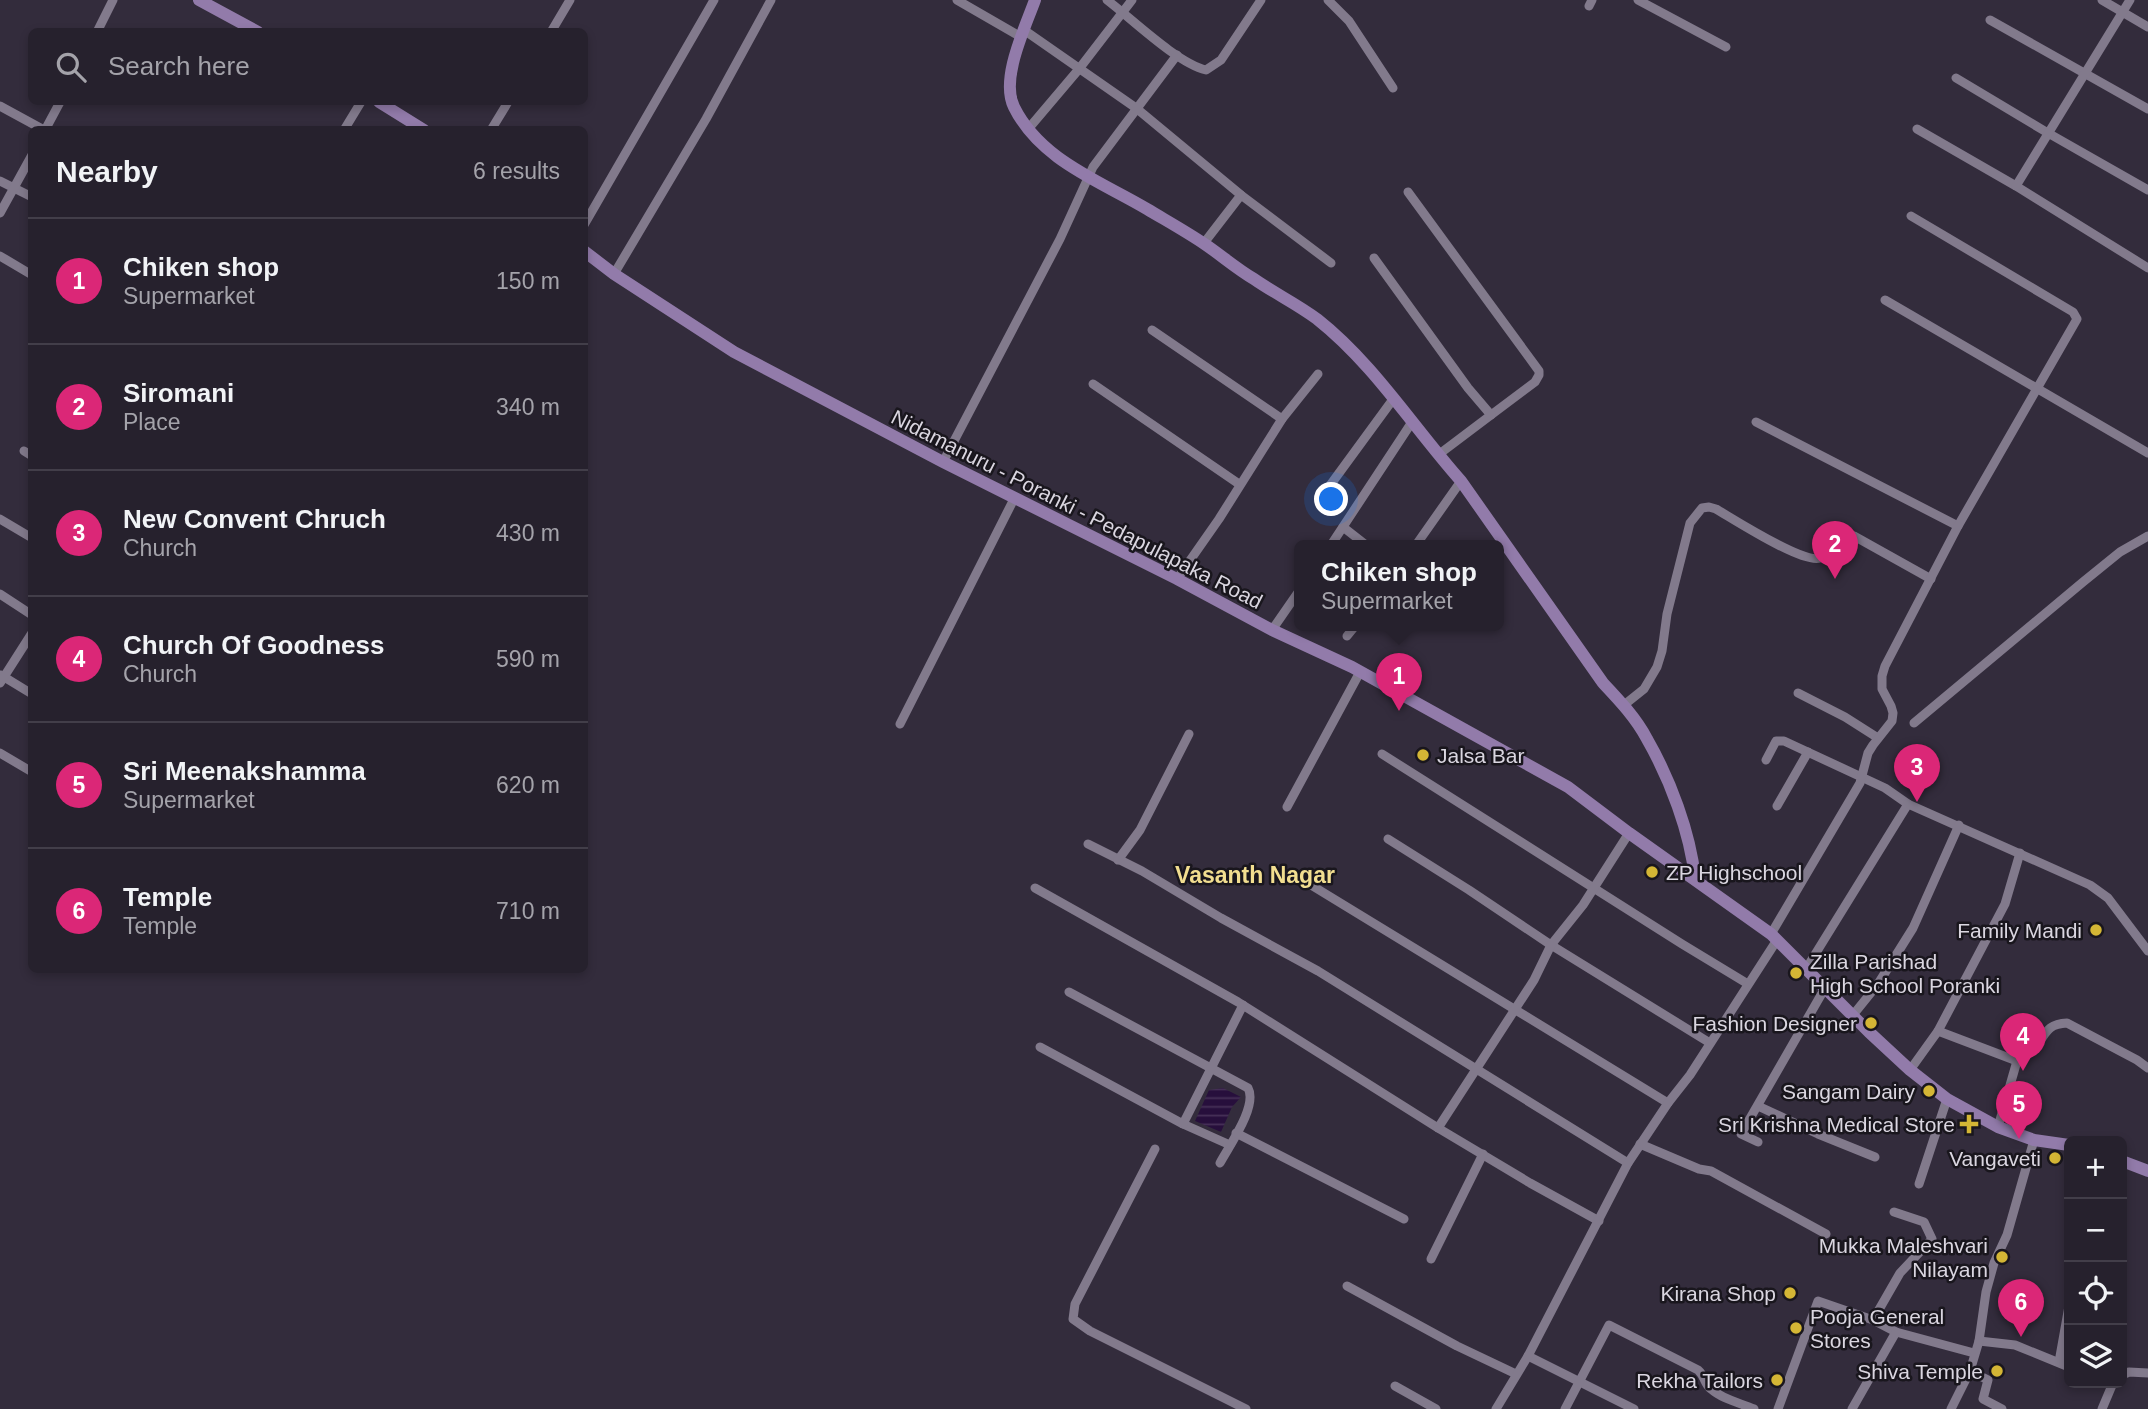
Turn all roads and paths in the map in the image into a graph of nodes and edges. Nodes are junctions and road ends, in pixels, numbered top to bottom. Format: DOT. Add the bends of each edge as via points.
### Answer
graph roads {
  1 [pos="113,0"];
  2 [pos="200,0"];
  3 [pos="570,0"];
  4 [pos="714,0"];
  5 [pos="771,0"];
  6 [pos="957,0"];
  7 [pos="1035,0"];
  8 [pos="1107,0"];
  9 [pos="1132,0"];
  10 [pos="1261,0"];
  11 [pos="1328,0"];
  12 [pos="1638,0"];
  13 [pos="2102,0"];
  14 [pos="2130,0"];
  15 [pos="1122,12"];
  16 [pos="2123,13"];
  17 [pos="1990,20"];
  18 [pos="2148,27"];
  19 [pos="99,28"];
  20 [pos="251,28"];
  21 [pos="553,28"];
  22 [pos="1023,34"];
  23 [pos="1726,47"];
  24 [pos="1177,55"];
  25 [pos="1079,69"];
  26 [pos="2085,72"];
  27 [pos="1956,78"];
  28 [pos="1394,88"];
  29 [pos="58,105"];
  30 [pos="359,105"];
  31 [pos="384,105"];
  32 [pos="506,105"];
  33 [pos="0,106"];
  34 [pos="1136,108"];
  35 [pos="2148,110"];
  36 [pos="38,126"];
  37 [pos="47,126"];
  38 [pos="346,126"];
  39 [pos="418,126"];
  40 [pos="493,126"];
  41 [pos="1029,128"];
  42 [pos="1917,129"];
  43 [pos="2048,133"];
  44 [pos="28,162"];
  45 [pos="1088,177"];
  46 [pos="0,181"];
  47 [pos="2016,186"];
  48 [pos="13,188"];
  49 [pos="2148,190"];
  50 [pos="1408,192"];
  51 [pos="28,195"];
  52 [pos="1241,195"];
  53 [pos="0,214"];
  54 [pos="1911,216"];
  55 [pos="588,218"];
  56 [pos="1204,243"];
  57 [pos="588,254"];
  58 [pos="0,256"];
  59 [pos="1374,258"];
  60 [pos="1331,263"];
  61 [pos="2148,268"];
  62 [pos="28,273"];
  63 [pos="614,274"];
  64 [pos="1885,300"];
  65 [pos="1152,330"];
  66 [pos="1318,374"];
  67 [pos="1093,384"];
  68 [pos="2037,388"];
  69 [pos="1394,398"];
  70 [pos="1491,415"];
  71 [pos="1282,419"];
  72 [pos="1412,422"];
  73 [pos="1756,422"];
  74 [pos="2148,453"];
  75 [pos="1438,455"];
  76 [pos="943,462"];
  77 [pos="1461,481"];
  78 [pos="1239,484"];
  79 [pos="1323,495"];
  80 [pos="1015,497"];
  81 [pos="0,519"];
  82 [pos="1958,526"];
  83 [pos="1343,527"];
  84 [pos="28,536"];
  85 [pos="2148,536"];
  86 [pos="1334,540"];
  87 [pos="1360,540"];
  88 [pos="1420,540"];
  89 [pos="1502,540"];
  90 [pos="1504,542"];
  91 [pos="1177,579"];
  92 [pos="1931,579"];
  93 [pos="0,594"];
  94 [pos="1294,598"];
  95 [pos="28,612"];
  96 [pos="1272,630"];
  97 [pos="1351,631"];
  98 [pos="1347,636"];
  99 [pos="28,639"];
  100 [pos="1360,672"];
  101 [pos="1,678"];
  102 [pos="28,692"];
  103 [pos="1798,693"];
  104 [pos="1624,705"];
  105 [pos="1914,723"];
  106 [pos="900,724"];
  107 [pos="1189,734"];
  108 [pos="1878,738"];
  109 [pos="1808,751"];
  110 [pos="0,753"];
  111 [pos="1382,754"];
  112 [pos="1766,760"];
  113 [pos="28,770"];
  114 [pos="1860,777"];
  115 [pos="1908,804"];
  116 [pos="1777,806"];
  117 [pos="1287,807"];
  118 [pos="1959,825"];
  119 [pos="1629,833"];
  120 [pos="1388,839"];
  121 [pos="1088,844"];
  122 [pos="2020,853"];
  123 [pos="1118,860"];
  124 [pos="1695,878"];
  125 [pos="1311,885"];
  126 [pos="1594,887"];
  127 [pos="1035,888"];
  128 [pos="1774,937"];
  129 [pos="1551,945"];
  130 [pos="2148,951"];
  131 [pos="1807,969"];
  132 [pos="1748,984"];
  133 [pos="1825,988"];
  134 [pos="1069,992"];
  135 [pos="1243,1005"];
  136 [pos="1515,1010"];
  137 [pos="1853,1015"];
  138 [pos="1938,1031"];
  139 [pos="1710,1043"];
  140 [pos="1040,1047"];
  141 [pos="2017,1061"];
  142 [pos="1477,1068"];
  143 [pos="2148,1068"];
  144 [pos="1212,1069"];
  145 [pos="1910,1070"];
  146 [pos="1947,1099"];
  147 [pos="1668,1102"];
  148 [pos="1758,1106"];
  149 [pos="1183,1124"];
  150 [pos="1998,1127"];
  151 [pos="1438,1128"];
  152 [pos="1236,1133"];
  153 [pos="2034,1140"];
  154 [pos="1758,1142"];
  155 [pos="1640,1144"];
  156 [pos="2064,1144"];
  157 [pos="1230,1145"];
  158 [pos="1155,1149"];
  159 [pos="1483,1154"];
  160 [pos="1875,1157"];
  161 [pos="1220,1163"];
  162 [pos="1628,1163"];
  163 [pos="2127,1163"];
  164 [pos="2148,1171"];
  165 [pos="1919,1184"];
  166 [pos="1894,1212"];
  167 [pos="1404,1219"];
  168 [pos="1599,1221"];
  169 [pos="1826,1234"];
  170 [pos="1432,1259"];
  171 [pos="1347,1286"];
  172 [pos="1872,1320"];
  173 [pos="2066,1325"];
  174 [pos="1896,1332"];
  175 [pos="1979,1341"];
  176 [pos="1974,1353"];
  177 [pos="1528,1356"];
  178 [pos="2059,1362"];
  179 [pos="2064,1364"];
  180 [pos="1970,1371"];
  181 [pos="2147,1372"];
  182 [pos="2127,1373"];
  183 [pos="1516,1374"];
  184 [pos="1579,1381"];
  185 [pos="1395,1386"];
  186 [pos="2108,1388"];
  187 [pos="1246,1409"];
  188 [pos="1436,1409"];
  189 [pos="1496,1409"];
  190 [pos="1565,1409"];
  191 [pos="1634,1409"];
  192 [pos="1754,1409"];
  193 [pos="1778,1409"];
  194 [pos="1852,1409"];
  195 [pos="1951,1409"];
  196 [pos="2002,1409"];
  197 [pos="2102,1409"];
  1 -- 19 [label="street"];
  2 -- 20 [label="main road"];
  3 -- 21 [label="street"];
  4 -- 55 [label="street"];
  5 -- 63 [label="street"];
  6 -- 22 [label="street"];
  7 -- 22 [label="main road"];
  8 -- 15 [label="street"];
  9 -- 15 [label="street"];
  10 -- 24 [label="street" via="1221,60 1206,70"];
  11 -- 28 [label="street" via="1349,21"];
  12 -- 23 [label="street"];
  13 -- 16 [label="street"];
  14 -- 16 [label="street"];
  15 -- 24 [label="street"];
  15 -- 25 [label="street"];
  16 -- 18 [label="street"];
  16 -- 26 [label="street"];
  17 -- 26 [label="street"];
  22 -- 25 [label="street"];
  22 -- 41 [label="main road" via="1010,77 1011,96"];
  24 -- 34 [label="street"];
  25 -- 34 [label="street"];
  25 -- 41 [label="street"];
  26 -- 35 [label="street"];
  26 -- 43 [label="street"];
  27 -- 43 [label="street"];
  29 -- 37 [label="street"];
  30 -- 38 [label="street"];
  31 -- 39 [label="main road"];
  32 -- 40 [label="street"];
  33 -- 36 [label="street"];
  34 -- 45 [label="street"];
  34 -- 52 [label="street"];
  41 -- 45 [label="main road" via="1049,152"];
  42 -- 47 [label="street"];
  43 -- 47 [label="street"];
  43 -- 49 [label="street"];
  44 -- 48 [label="street"];
  45 -- 56 [label="main road"];
  45 -- 76 [label="street"];
  46 -- 48 [label="street"];
  47 -- 61 [label="street"];
  48 -- 51 [label="street"];
  48 -- 53 [label="street"];
  50 -- 70 [label="street" via="1539,371 1535,382"];
  52 -- 56 [label="street"];
  52 -- 60 [label="street"];
  54 -- 68 [label="street" via="2076,316 2076,324"];
  56 -- 69 [label="main road" via="1316,318 1362,360"];
  57 -- 63 [label="main road, Nidamanuru - Poranki - Pedapulapaka Road"];
  58 -- 62 [label="street"];
  59 -- 70 [label="street"];
  63 -- 76 [label="main road, Nidamanuru - Poranki - Pedapulapaka Road" via="734,352"];
  64 -- 68 [label="street"];
  65 -- 71 [label="street"];
  66 -- 71 [label="street"];
  67 -- 78 [label="street"];
  68 -- 74 [label="street"];
  68 -- 82 [label="street"];
  69 -- 72 [label="main road"];
  69 -- 79 [label="street"];
  70 -- 75 [label="street"];
  71 -- 78 [label="street"];
  72 -- 75 [label="main road"];
  72 -- 83 [label="street"];
  73 -- 82 [label="street"];
  75 -- 77 [label="main road"];
  76 -- 80 [label="main road, Nidamanuru - Poranki - Pedapulapaka Road"];
  77 -- 88 [label="street"];
  77 -- 89 [label="main road"];
  78 -- 91 [label="street"];
  80 -- 91 [label="main road, Nidamanuru - Poranki - Pedapulapaka Road"];
  80 -- 106 [label="street"];
  81 -- 84 [label="street"];
  82 -- 92 [label="street"];
  83 -- 86 [label="street"];
  83 -- 87 [label="street"];
  85 -- 105 [label="street" via="2082,582"];
  90 -- 104 [label="main road" via="1603,683"];
  91 -- 96 [label="main road, Nidamanuru - Poranki - Pedapulapaka Road"];
  92 -- 104 [label="street" via="1845,533 1834,539 1820,558 1810,559 1716,509 1702,509 1690,523 1657,667 1644,689"];
  92 -- 108 [label="street" via="1885,666 1882,689 1893,716"];
  93 -- 95 [label="street"];
  94 -- 96 [label="street"];
  96 -- 100 [label="main road, Nidamanuru - Poranki - Pedapulapaka Road"];
  97 -- 98 [label="street"];
  99 -- 101 [label="street"];
  100 -- 117 [label="street"];
  100 -- 119 [label="main road, Nidamanuru - Poranki - Pedapulapaka Road" via="1568,787"];
  101 -- 102 [label="street"];
  103 -- 108 [label="street"];
  104 -- 124 [label="main road" via="1647,738 1665,777 1685,831"];
  107 -- 123 [label="street" via="1140,830"];
  108 -- 114 [label="street"];
  109 -- 112 [label="street" via="1780,740"];
  109 -- 114 [label="street"];
  109 -- 116 [label="street"];
  110 -- 113 [label="street"];
  111 -- 126 [label="street"];
  114 -- 115 [label="street"];
  114 -- 128 [label="street"];
  115 -- 118 [label="street"];
  115 -- 131 [label="street"];
  118 -- 122 [label="street"];
  118 -- 137 [label="street" via="1913,928"];
  119 -- 124 [label="main road, Nidamanuru - Poranki - Pedapulapaka Road"];
  119 -- 126 [label="street"];
  120 -- 129 [label="street"];
  121 -- 123 [label="street"];
  122 -- 130 [label="street" via="2100,891"];
  122 -- 138 [label="street" via="2005,904"];
  123 -- 142 [label="street" via="1318,971"];
  124 -- 128 [label="main road, Nidamanuru - Poranki - Pedapulapaka Road"];
  125 -- 136 [label="street"];
  126 -- 129 [label="street"];
  126 -- 132 [label="street"];
  127 -- 135 [label="street"];
  128 -- 131 [label="main road, Nidamanuru - Poranki - Pedapulapaka Road"];
  128 -- 132 [label="street"];
  129 -- 136 [label="street"];
  129 -- 139 [label="street"];
  131 -- 133 [label="main road, Nidamanuru - Poranki - Pedapulapaka Road"];
  132 -- 139 [label="street"];
  133 -- 137 [label="main road, Nidamanuru - Poranki - Pedapulapaka Road"];
  133 -- 148 [label="street"];
  134 -- 144 [label="street"];
  135 -- 144 [label="street"];
  135 -- 151 [label="street"];
  136 -- 142 [label="street"];
  136 -- 147 [label="street"];
  137 -- 145 [label="main road, Nidamanuru - Poranki - Pedapulapaka Road"];
  138 -- 141 [label="street"];
  138 -- 145 [label="street"];
  139 -- 147 [label="street"];
  140 -- 149 [label="street"];
  141 -- 143 [label="street" via="2032,1051 2050,1028 2067,1023"];
  141 -- 150 [label="street"];
  142 -- 151 [label="street"];
  142 -- 162 [label="street"];
  144 -- 149 [label="street"];
  144 -- 152 [label="street" via="1251,1094 1249,1110"];
  145 -- 146 [label="main road, Nidamanuru - Poranki - Pedapulapaka Road"];
  146 -- 150 [label="main road, Nidamanuru - Poranki - Pedapulapaka Road"];
  146 -- 165 [label="street"];
  147 -- 155 [label="street"];
  148 -- 154 [label="street" via="1741,1134"];
  148 -- 160 [label="street"];
  149 -- 157 [label="street"];
  150 -- 153 [label="main road, Nidamanuru - Poranki - Pedapulapaka Road"];
  151 -- 159 [label="street"];
  152 -- 157 [label="street"];
  152 -- 167 [label="street"];
  153 -- 156 [label="main road, Nidamanuru - Poranki - Pedapulapaka Road"];
  153 -- 175 [label="street" via="1986,1292"];
  155 -- 162 [label="street"];
  155 -- 169 [label="street" via="1711,1171"];
  157 -- 161 [label="street"];
  158 -- 187 [label="street" via="1075,1304 1073,1319"];
  159 -- 168 [label="street"];
  159 -- 170 [label="street"];
  162 -- 168 [label="street"];
  163 -- 164 [label="main road"];
  166 -- 172 [label="street" via="1924,1223 1932,1239 1900,1273"];
  168 -- 177 [label="street"];
  171 -- 183 [label="street"];
  172 -- 174 [label="street"];
  172 -- 193 [label="street" via="1818,1301"];
  173 -- 178 [label="street"];
  174 -- 176 [label="street"];
  174 -- 194 [label="street"];
  175 -- 176 [label="street"];
  175 -- 178 [label="street" via="2015,1345"];
  176 -- 180 [label="street"];
  177 -- 183 [label="street"];
  177 -- 184 [label="street"];
  178 -- 179 [label="street"];
  180 -- 195 [label="street"];
  180 -- 196 [label="street" via="1988,1380 1983,1399"];
  181 -- 182 [label="street"];
  183 -- 189 [label="street"];
  184 -- 190 [label="street"];
  184 -- 191 [label="street"];
  184 -- 192 [label="street" via="1609,1325 1698,1370 1714,1392"];
  185 -- 188 [label="street"];
  186 -- 197 [label="street"];
}
